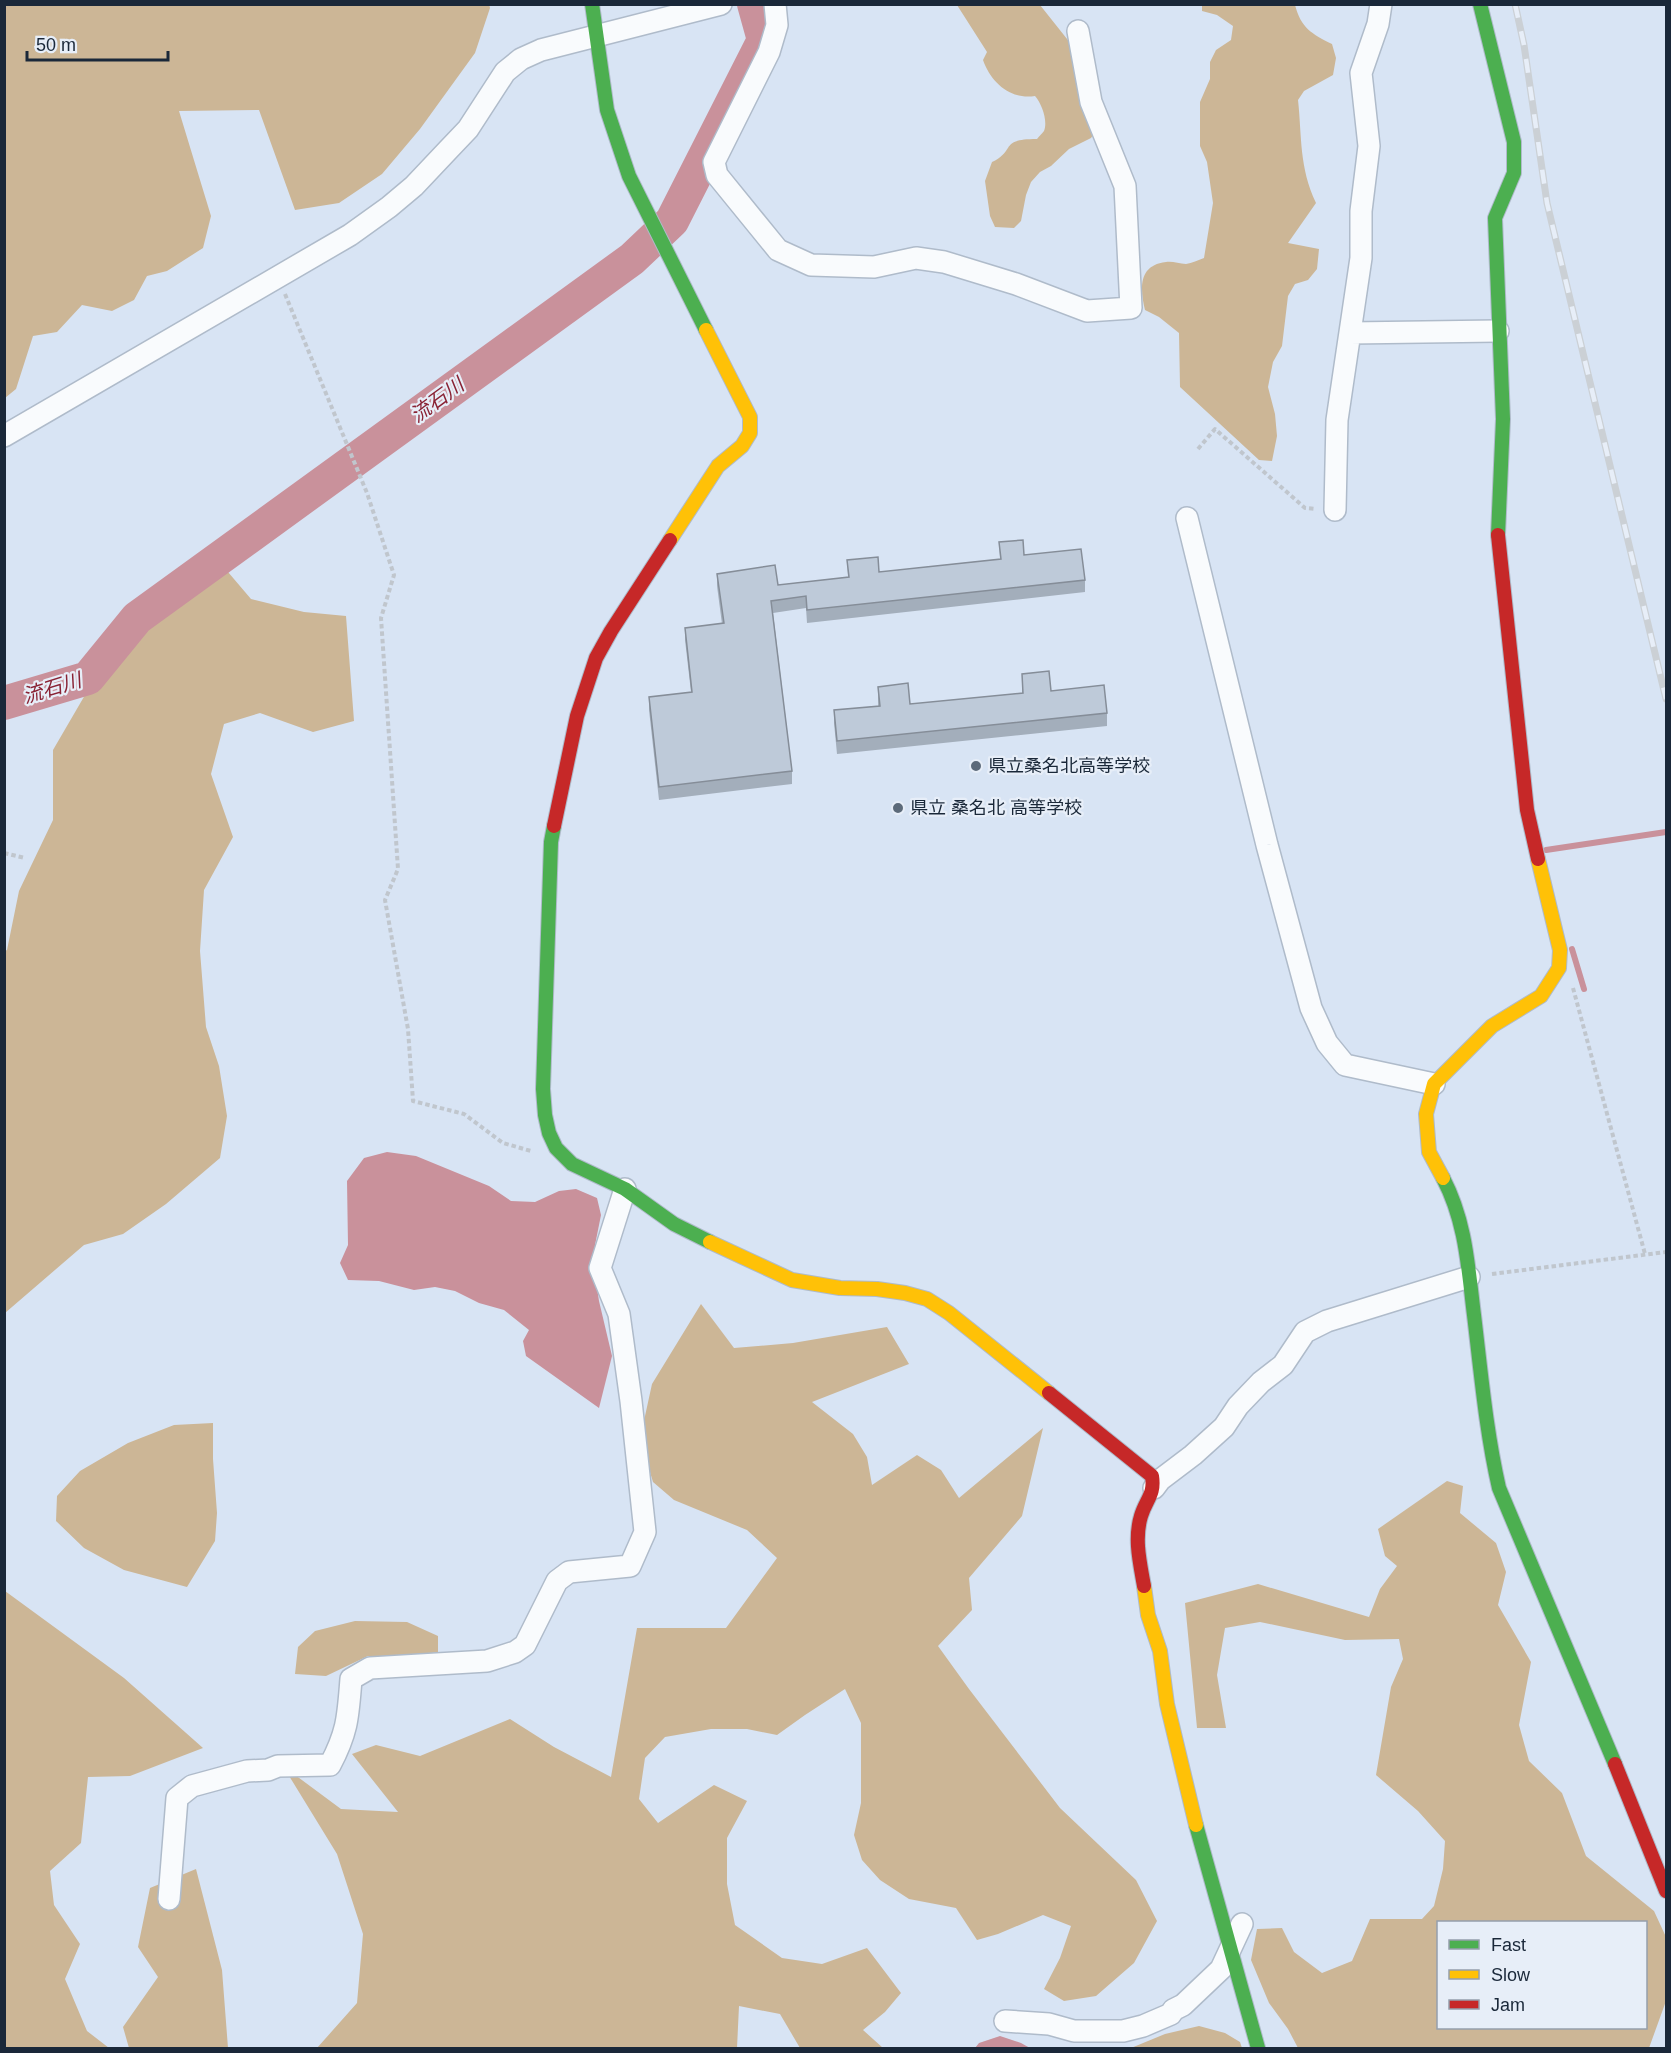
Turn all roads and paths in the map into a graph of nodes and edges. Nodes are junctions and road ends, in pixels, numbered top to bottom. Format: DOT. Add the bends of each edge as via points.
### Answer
graph roads {
  1 [pos="592,4"];
  2 [pos="721,4"];
  3 [pos="775,4"];
  4 [pos="1381,4"];
  5 [pos="1480,4"];
  6 [pos="1078,31"];
  7 [pos="598,36"];
  8 [pos="278,277"];
  9 [pos="1498,330"];
  10 [pos="1350,333"];
  11 [pos="4,436"];
  12 [pos="1198,449"];
  13 [pos="1335,510"];
  14 [pos="1187,518"];
  15 [pos="4,853"];
  16 [pos="24,858"];
  17 [pos="1559,968"];
  18 [pos="1434,1084"];
  19 [pos="556,1148"];
  20 [pos="625,1189"];
  21 [pos="1666,1251"];
  22 [pos="1645,1254"];
  23 [pos="1469,1277"];
  24 [pos="1154,1488"];
  25 [pos="1666,1891"];
  26 [pos="169,1899"];
  27 [pos="1242,1924"];
  28 [pos="1230,1949"];
  29 [pos="1005,2021"];
  30 [pos="1258,2049"];
  1 -- 7 [label="street"];
  2 -- 7 [label="street"];
  3 -- 6 [label="street" via="777,26 769,52 714,162 717,176 778,250 811,265 874,267 916,258 944,262 1087,311 1131,308 1125,186 1091,102"];
  4 -- 10 [label="street" via="1361,73 1369,146 1360,211 1361,258"];
  5 -- 9 [label="street" via="1514,142 1514,173 1495,218"];
  7 -- 8 [label="street" via="521,59 505,72 468,129 414,186 350,235"];
  7 -- 19 [label="street" via="607,110 629,176 752,427 740,449 718,466 611,631 596,658 577,716 550,842 543,1089 545,1115"];
  8 -- 11 [label="street"];
  8 -- 19 [label="path" via="367,493 394,575 381,618 398,869 385,900 408,1029 413,1101 464,1114 503,1143 544,1155"];
  9 -- 10 [label="street"];
  9 -- 17 [label="street" via="1503,419 1498,541 1527,810 1560,950"];
  10 -- 13 [label="street" via="1337,420"];
  12 -- 13 [label="path" via="1215,429 1305,508"];
  14 -- 18 [label="street" via="1311,1008 1327,1043 1345,1065"];
  15 -- 16 [label="path"];
  17 -- 18 [label="street" via="1541,996 1492,1026"];
  17 -- 22 [label="path" via="1572,987"];
  18 -- 23 [label="street" via="1426,1114 1429,1152 1452,1195 1464,1232"];
  19 -- 20 [label="street" via="572,1164"];
  20 -- 24 [label="street" via="674,1224 792,1280 927,1299 1142,1466 1152,1476"];
  20 -- 26 [label="street" via="600,1268 619,1314 645,1532 630,1566 569,1572 557,1581 525,1645 515,1652 487,1661 370,1668 351,1679 347,1724 330,1765 278,1766 192,1786 177,1798"];
  21 -- 22 [label="path"];
  22 -- 23 [label="path"];
  23 -- 24 [label="street" via="1327,1321 1305,1332 1283,1365 1238,1406 1224,1426"];
  23 -- 25 [label="street" via="1498,1488"];
  24 -- 28 [label="street" via="1141,1515 1137,1541 1148,1615 1160,1651 1167,1704 1198,1834"];
  27 -- 28 [label="street"];
  28 -- 29 [label="street" via="1221,1970 1183,2005 1143,2026 1123,2031 1074,2031 1049,2024"];
  28 -- 30 [label="street"];
}
